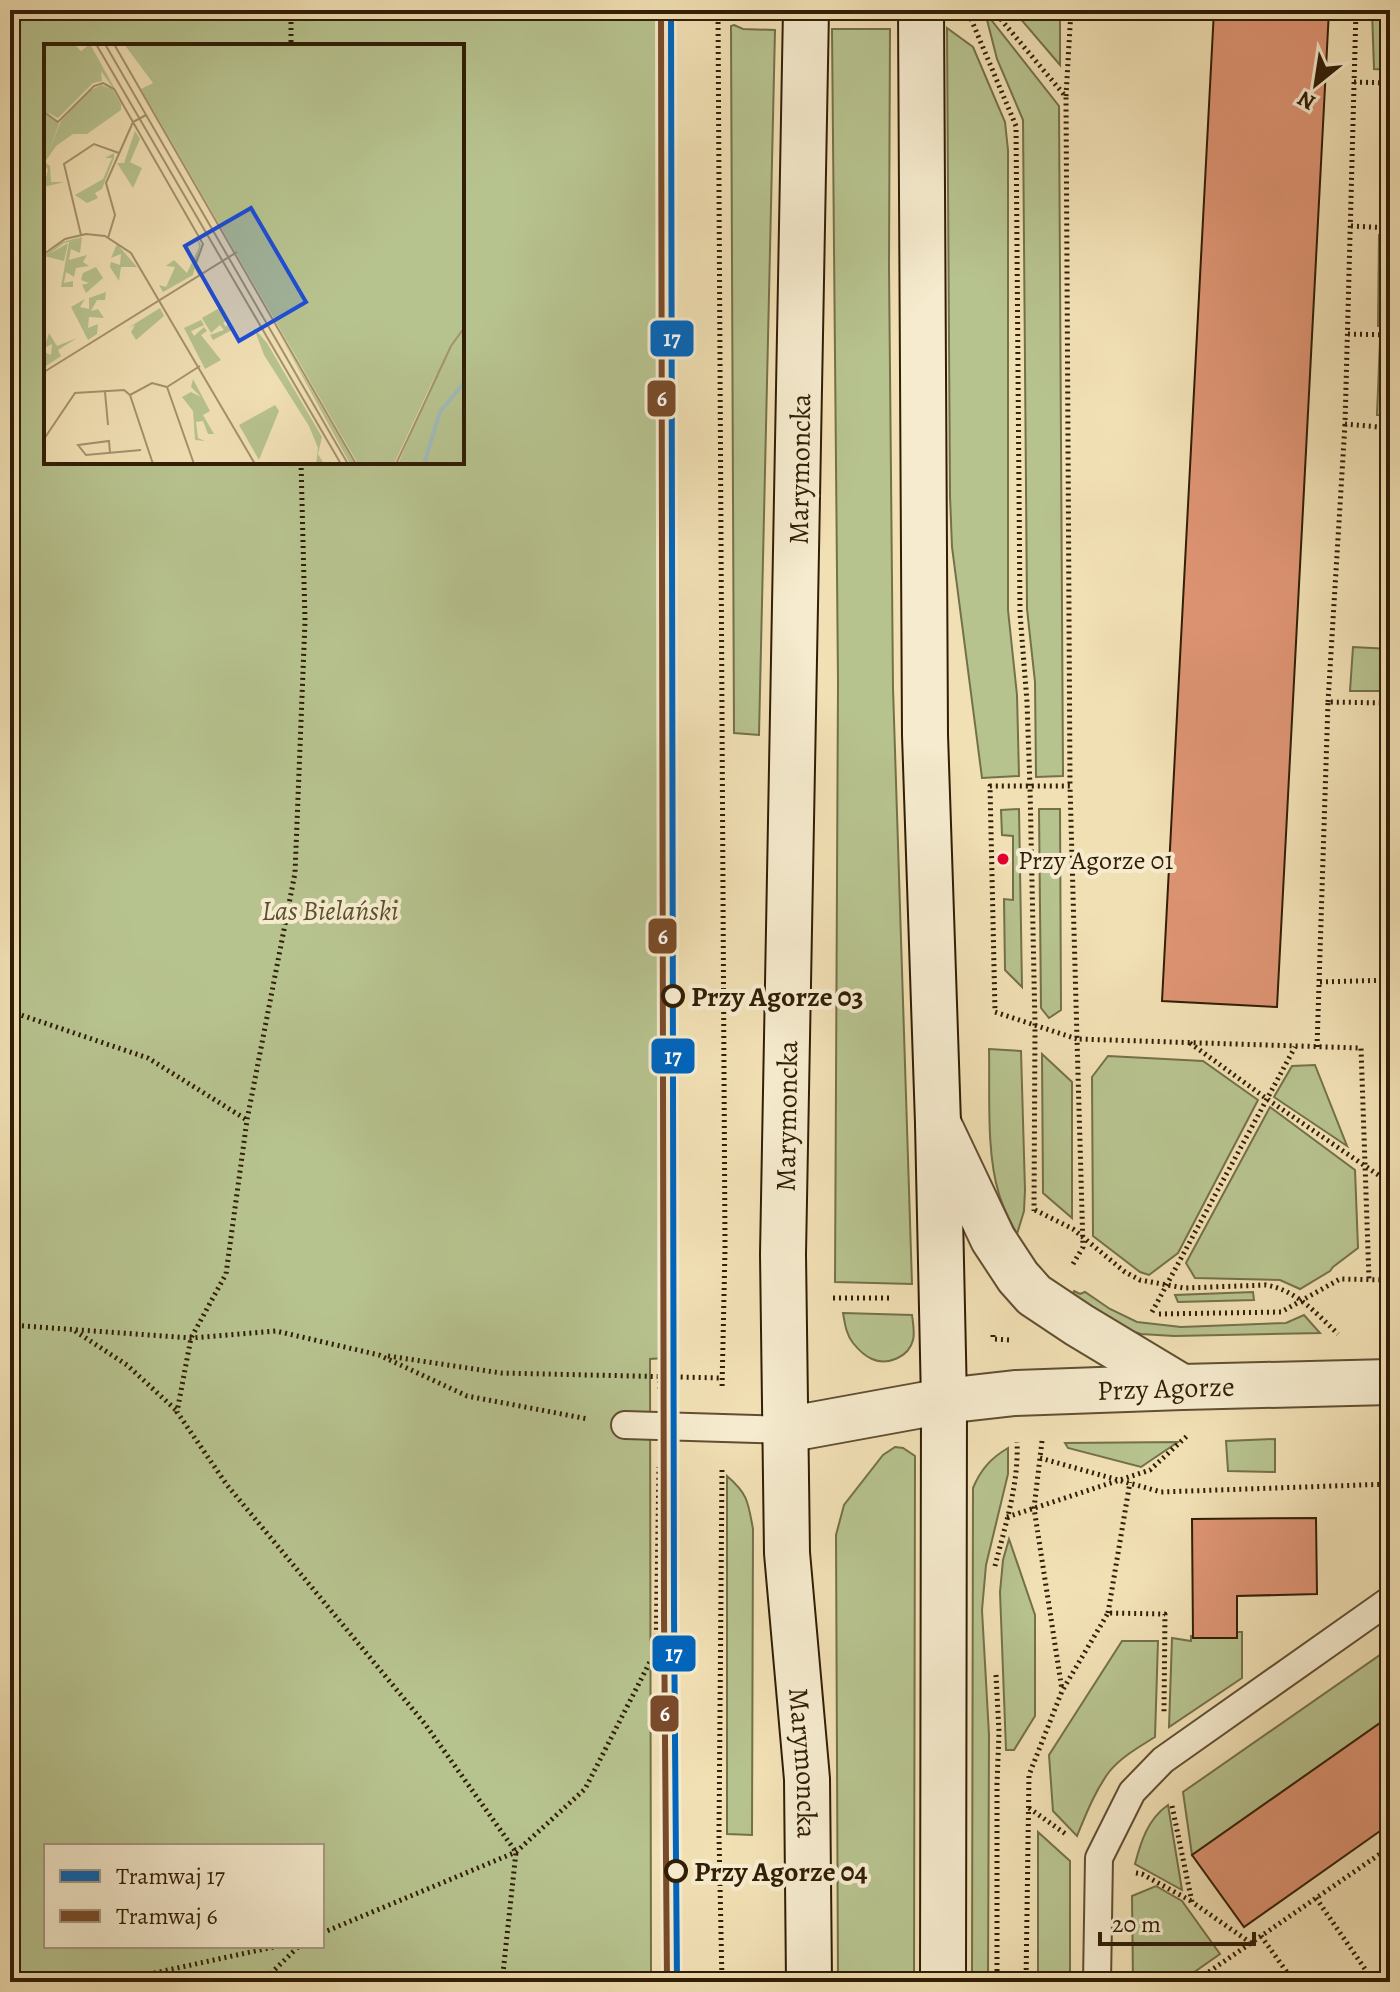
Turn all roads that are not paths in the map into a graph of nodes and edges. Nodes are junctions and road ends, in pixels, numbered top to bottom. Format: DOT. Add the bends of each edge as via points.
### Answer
graph roads {
  1 [pos="806,10"];
  2 [pos="940,14"];
  3 [pos="938,1123"];
  4 [pos="1389,1382"];
  5 [pos="1182,1387"];
  6 [pos="944,1401"];
  7 [pos="625,1425"];
  8 [pos="785,1430"];
  9 [pos="1390,1600"];
  10 [pos="809,1982"];
  11 [pos="943,1982"];
  12 [pos="1097,1982"];
  1 -- 8 [label="main road, Marymoncka" via="783,1254"];
  2 -- 3 [label="main road" via="925,735"];
  3 -- 5 [label="main road" via="993,1239 1034,1295"];
  3 -- 6 [label="main road"];
  4 -- 5 [label="main road, Przy Agorze"];
  5 -- 6 [label="main road, Przy Agorze"];
  6 -- 8 [label="main road, Przy Agorze"];
  6 -- 11 [label="main road"];
  7 -- 8 [label="lane"];
  8 -- 10 [label="main road, Marymoncka" via="787,1553 807,1779"];
  9 -- 12 [label="lane" via="1163,1760 1132,1792 1099,1858"];
}
